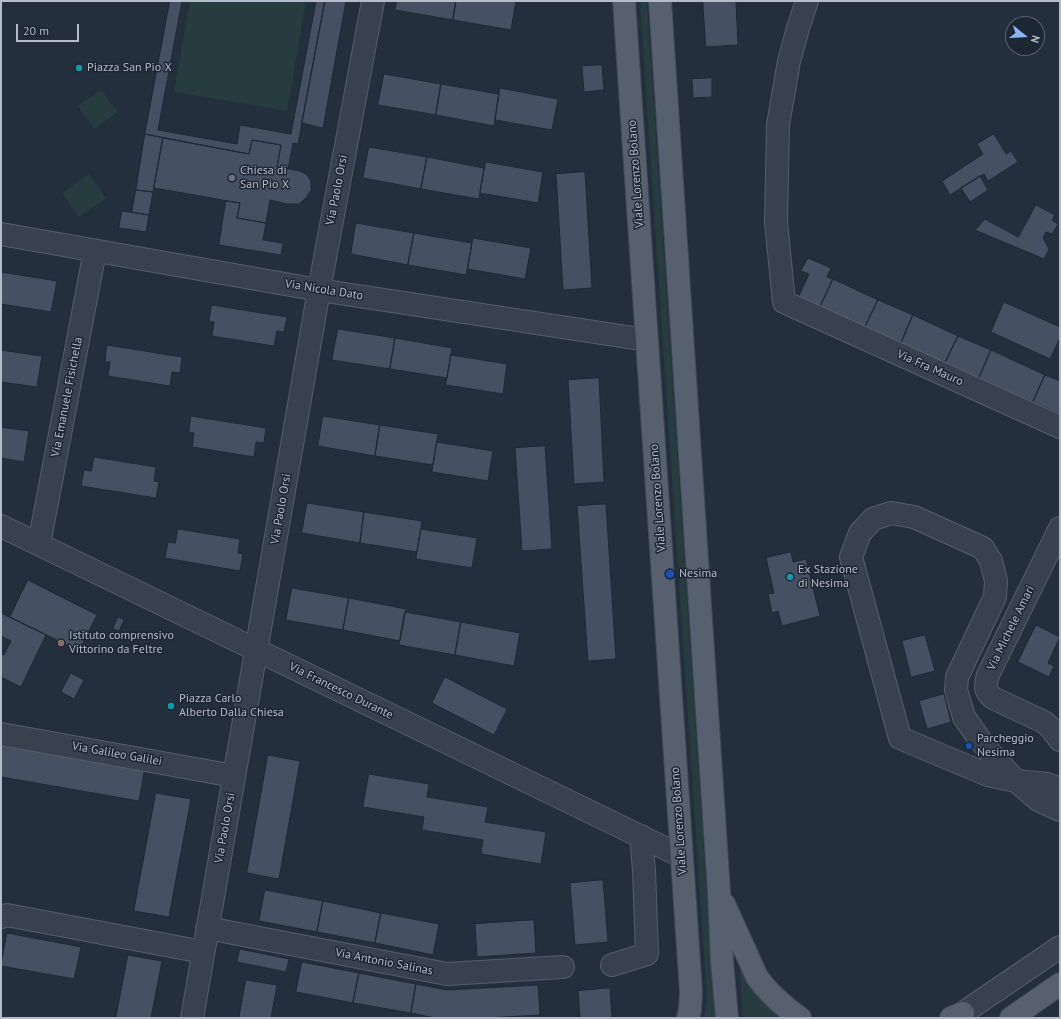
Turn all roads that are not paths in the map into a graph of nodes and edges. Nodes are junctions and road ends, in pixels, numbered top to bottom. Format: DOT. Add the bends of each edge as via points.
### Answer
graph roads {
  1 [pos="373,1"];
  2 [pos="624,1"];
  3 [pos="660,1"];
  4 [pos="807,1"];
  5 [pos="1,234"];
  6 [pos="95,251"];
  7 [pos="319,290"];
  8 [pos="647,340"];
  9 [pos="1060,426"];
  10 [pos="1,526"];
  11 [pos="1060,528"];
  12 [pos="39,544"];
  13 [pos="256,650"];
  14 [pos="1,734"];
  15 [pos="1060,740"];
  16 [pos="234,776"];
  17 [pos="1016,781"];
  18 [pos="1060,789"];
  19 [pos="1060,810"];
  20 [pos="641,836"];
  21 [pos="681,856"];
  22 [pos="719,892"];
  23 [pos="1,917"];
  24 [pos="207,928"];
  25 [pos="1060,948"];
  26 [pos="203,952"];
  27 [pos="612,965"];
  28 [pos="563,967"];
  29 [pos="1060,984"];
  30 [pos="957,1016"];
  31 [pos="192,1018"];
  32 [pos="688,1018"];
  33 [pos="727,1018"];
  34 [pos="800,1018"];
  35 [pos="1011,1018"];
  1 -- 7 [label="street, Via Paolo Orsi"];
  2 -- 8 [label="main road, Viale Lorenzo Bolano"];
  3 -- 22 [label="main road"];
  4 -- 9 [label="street, Via Fra Mauro" via="790,61 778,124 776,222 784,302"];
  5 -- 6 [label="street, Via Nicola Dato"];
  6 -- 7 [label="street, Via Nicola Dato"];
  6 -- 12 [label="street, Via Emanuele Fisichella"];
  7 -- 8 [label="street, Via Nicola Dato"];
  7 -- 13 [label="street, Via Paolo Orsi"];
  8 -- 21 [label="main road, Viale Lorenzo Bolano"];
  10 -- 12 [label="street, Via Francesco Durante"];
  11 -- 15 [label="street, Via Michele Amari" via="988,675 986,684 987,692 993,698 1044,722"];
  12 -- 13 [label="street, Via Francesco Durante"];
  13 -- 16 [label="street, Via Paolo Orsi"];
  13 -- 20 [label="street, Via Francesco Durante"];
  14 -- 16 [label="street, Via Galileo Galilei"];
  16 -- 24 [label="street, Via Paolo Orsi"];
  17 -- 17 [label="street" via="988,775 900,738 850,557 860,533 873,519 891,513 914,517 983,548 991,561 996,581 995,597 957,677 956,690 964,717 992,755"];
  17 -- 18 [label="street" via="1047,784"];
  17 -- 19 [label="street" via="1038,800"];
  20 -- 21 [label="street, Via Francesco Durante"];
  20 -- 27 [label="street" via="647,954"];
  21 -- 32 [label="main road, Viale Lorenzo Bolano" via="690,992"];
  22 -- 33 [label="main road"];
  22 -- 34 [label="main road" via="757,977 772,995"];
  23 -- 26 [label="street" via="7,915"];
  24 -- 26 [label="street, Via Paolo Orsi"];
  24 -- 28 [label="street, Via Antonio Salinas" via="447,974"];
  25 -- 30 [label="street"];
  26 -- 31 [label="street, Via Paolo Orsi"];
  29 -- 35 [label="main road"];
}
